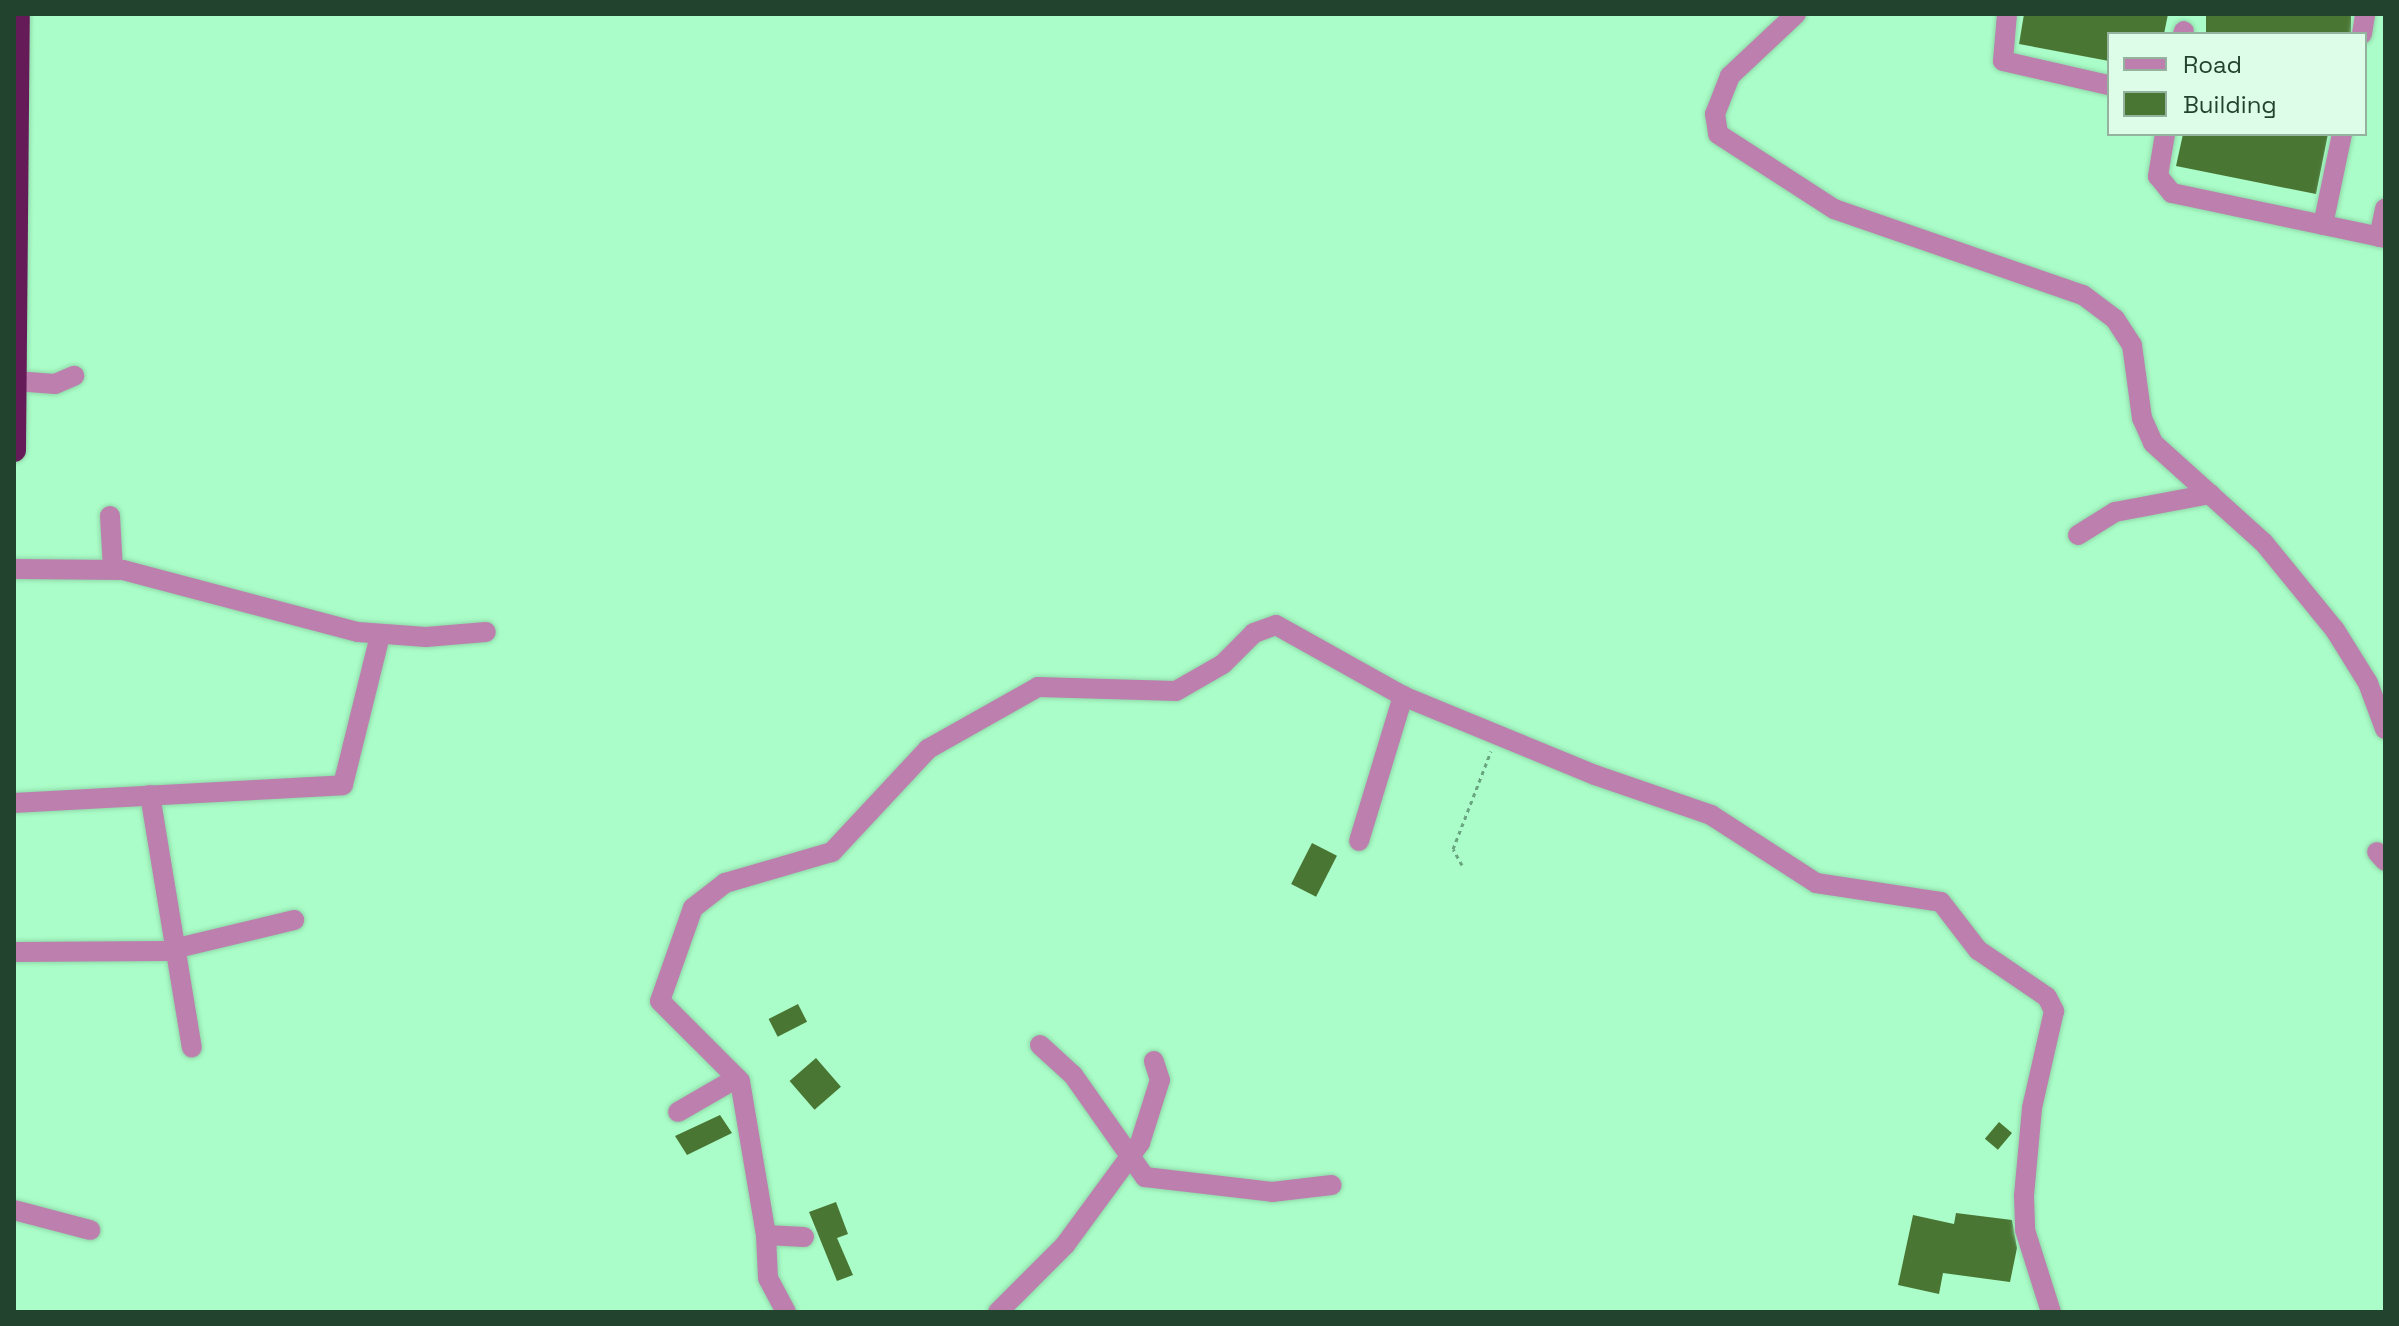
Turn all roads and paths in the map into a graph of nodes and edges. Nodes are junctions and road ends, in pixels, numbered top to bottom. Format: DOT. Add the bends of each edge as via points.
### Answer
graph roads {
  1 [pos="18,14"];
  2 [pos="1796,14"];
  3 [pos="2007,14"];
  4 [pos="16,52"];
  5 [pos="2107,85"];
  6 [pos="17,125"];
  7 [pos="2165,136"];
  8 [pos="2342,136"];
  9 [pos="2385,209"];
  10 [pos="2323,225"];
  11 [pos="2382,237"];
  12 [pos="74,376"];
  13 [pos="15,381"];
  14 [pos="14,450"];
  15 [pos="2210,494"];
  16 [pos="110,516"];
  17 [pos="2078,535"];
  18 [pos="14,569"];
  19 [pos="113,569"];
  20 [pos="486,632"];
  21 [pos="380,635"];
  22 [pos="1403,696"];
  23 [pos="2385,729"];
  24 [pos="1498,733"];
  25 [pos="150,795"];
  26 [pos="14,803"];
  27 [pos="1359,841"];
  28 [pos="1462,865"];
  29 [pos="294,920"];
  30 [pos="173,948"];
  31 [pos="14,952"];
  32 [pos="1040,1045"];
  33 [pos="192,1048"];
  34 [pos="1154,1061"];
  35 [pos="737,1078"];
  36 [pos="678,1112"];
  37 [pos="1128,1159"];
  38 [pos="1332,1185"];
  39 [pos="14,1210"];
  40 [pos="90,1230"];
  41 [pos="766,1235"];
  42 [pos="804,1237"];
  43 [pos="786,1312"];
  44 [pos="998,1312"];
  45 [pos="2051,1312"];
  1 -- 4 [label="highway"];
  2 -- 15 [label="street" via="1730,76 1714,122 1718,134 1834,209 2083,295 2115,319 2132,345 2142,418 2153,443"];
  3 -- 5 [label="street" via="2003,61"];
  4 -- 6 [label="highway"];
  6 -- 13 [label="highway"];
  7 -- 10 [label="street" via="2162,188"];
  8 -- 10 [label="street"];
  9 -- 11 [label="street"];
  10 -- 11 [label="street"];
  12 -- 13 [label="street" via="55,384"];
  13 -- 14 [label="highway"];
  15 -- 17 [label="street" via="2115,512"];
  15 -- 23 [label="street" via="2264,543 2335,630 2368,683"];
  16 -- 19 [label="street"];
  18 -- 19 [label="street"];
  19 -- 21 [label="street"];
  20 -- 21 [label="street"];
  21 -- 25 [label="street" via="343,785"];
  22 -- 24 [label="street"];
  22 -- 27 [label="street"];
  22 -- 35 [label="street" via="1276,625 1254,633 1223,664 1176,691 1038,687 939,740 832,852 725,883 706,894 688,916 660,1001"];
  24 -- 28 [label="path" via="1453,849"];
  24 -- 45 [label="street" via="1711,815 1816,883 1934,897 1986,957 2047,997 2055,1024 2032,1108 2024,1196 2025,1230"];
  25 -- 26 [label="street"];
  25 -- 30 [label="street"];
  29 -- 30 [label="street"];
  30 -- 31 [label="street"];
  30 -- 33 [label="street"];
  32 -- 37 [label="street" via="1073,1075"];
  34 -- 37 [label="street" via="1160,1080 1144,1131"];
  35 -- 36 [label="street"];
  35 -- 41 [label="street"];
  37 -- 38 [label="street" via="1145,1177 1186,1185 1272,1192"];
  37 -- 44 [label="street" via="1065,1245"];
  39 -- 40 [label="street"];
  41 -- 42 [label="street"];
  41 -- 43 [label="street" via="769,1286"];
}
